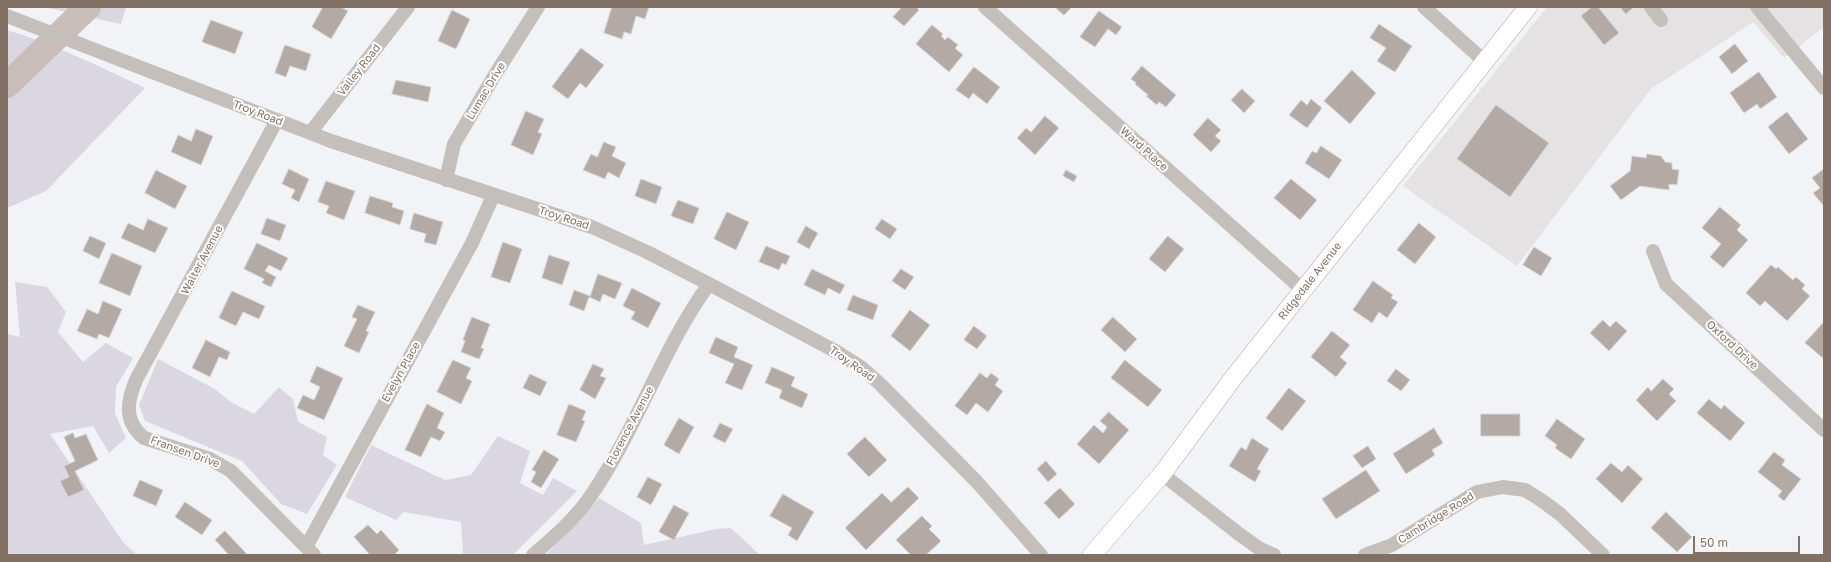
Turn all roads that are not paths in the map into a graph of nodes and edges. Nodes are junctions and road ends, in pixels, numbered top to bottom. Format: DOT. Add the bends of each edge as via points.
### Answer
graph roads {
  1 [pos="408,7"];
  2 [pos="538,7"];
  3 [pos="985,7"];
  4 [pos="1424,7"];
  5 [pos="1528,7"];
  6 [pos="1651,7"];
  7 [pos="1757,7"];
  8 [pos="10,17"];
  9 [pos="1661,20"];
  10 [pos="1484,61"];
  11 [pos="1824,88"];
  12 [pos="277,120"];
  13 [pos="310,133"];
  14 [pos="446,180"];
  15 [pos="493,196"];
  16 [pos="1653,251"];
  17 [pos="709,284"];
  18 [pos="1303,290"];
  19 [pos="129,400"];
  20 [pos="1824,430"];
  21 [pos="1162,474"];
  22 [pos="310,551"];
  23 [pos="533,555"];
  24 [pos="1041,555"];
  25 [pos="1092,555"];
  26 [pos="1274,555"];
  27 [pos="1365,555"];
  28 [pos="1604,555"];
  1 -- 13 [label="street, Valley Road"];
  2 -- 14 [label="street, Lumac Drive" via="454,144"];
  3 -- 18 [label="street, Ward Place"];
  4 -- 10 [label="street"];
  5 -- 10 [label="main road, Ridgedale Avenue"];
  6 -- 9 [label="street"];
  7 -- 11 [label="street"];
  8 -- 12 [label="street, Troy Road"];
  10 -- 18 [label="main road, Ridgedale Avenue"];
  12 -- 13 [label="street, Troy Road"];
  12 -- 19 [label="street, Walter Avenue" via="137,378"];
  13 -- 14 [label="street, Troy Road"];
  14 -- 15 [label="street, Troy Road"];
  15 -- 17 [label="street, Troy Road" via="592,227"];
  15 -- 22 [label="street, Evelyn Place" via="472,242"];
  16 -- 20 [label="street, Oxford Drive" via="1666,284"];
  17 -- 23 [label="street, Florence Avenue" via="692,306 652,386 592,495"];
  17 -- 24 [label="street, Troy Road" via="862,368 880,383 977,482"];
  18 -- 21 [label="main road, Ridgedale Avenue"];
  19 -- 22 [label="street, Fransen Drive" via="132,425 144,438 218,462 231,471"];
  21 -- 25 [label="main road, Ridgedale Avenue"];
  21 -- 26 [label="street" via="1239,534 1260,549"];
  27 -- 28 [label="street, Cambridge Road" via="1392,545 1477,492 1503,487 1525,490 1541,500"];
}
